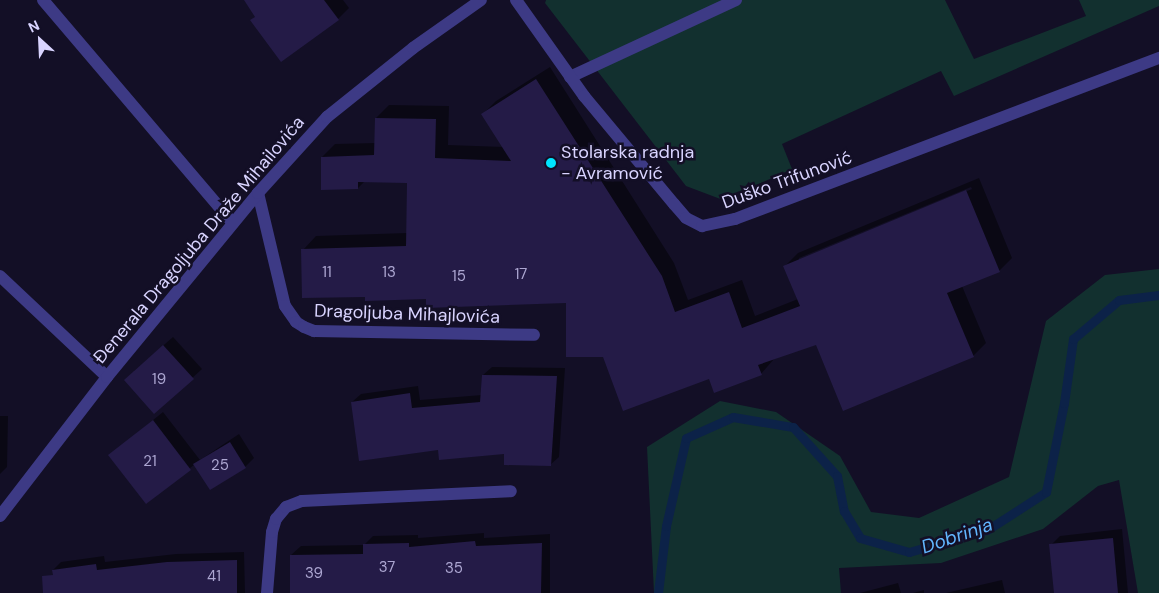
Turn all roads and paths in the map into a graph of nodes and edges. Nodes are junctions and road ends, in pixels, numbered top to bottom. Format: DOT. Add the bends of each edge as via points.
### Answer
graph roads {
  1 [pos="43,0"];
  2 [pos="481,0"];
  3 [pos="516,0"];
  4 [pos="736,0"];
  5 [pos="1159,58"];
  6 [pos="570,77"];
  7 [pos="258,193"];
  8 [pos="233,223"];
  9 [pos="0,276"];
  10 [pos="534,335"];
  11 [pos="107,376"];
  12 [pos="511,491"];
  13 [pos="0,516"];
  14 [pos="267,593"];
  1 -- 8 [label="street"];
  2 -- 7 [label="street, Đenerala Dragoljuba Draže Mihailovića" via="413,48 328,117"];
  3 -- 6 [label="street, Duško Trifunović"];
  4 -- 6 [label="street"];
  5 -- 6 [label="street, Duško Trifunović" via="736,219 702,226 686,218"];
  7 -- 8 [label="street, Đenerala Dragoljuba Draže Mihailovića"];
  7 -- 10 [label="street, Dragoljuba Mihajlovića" via="285,306 296,322 304,327 314,331"];
  8 -- 11 [label="street, Đenerala Dragoljuba Draže Mihailovića"];
  9 -- 11 [label="street"];
  11 -- 13 [label="street, Đenerala Dragoljuba Draže Mihailovića"];
  12 -- 14 [label="street" via="302,500 286,507 276,519"];
}
